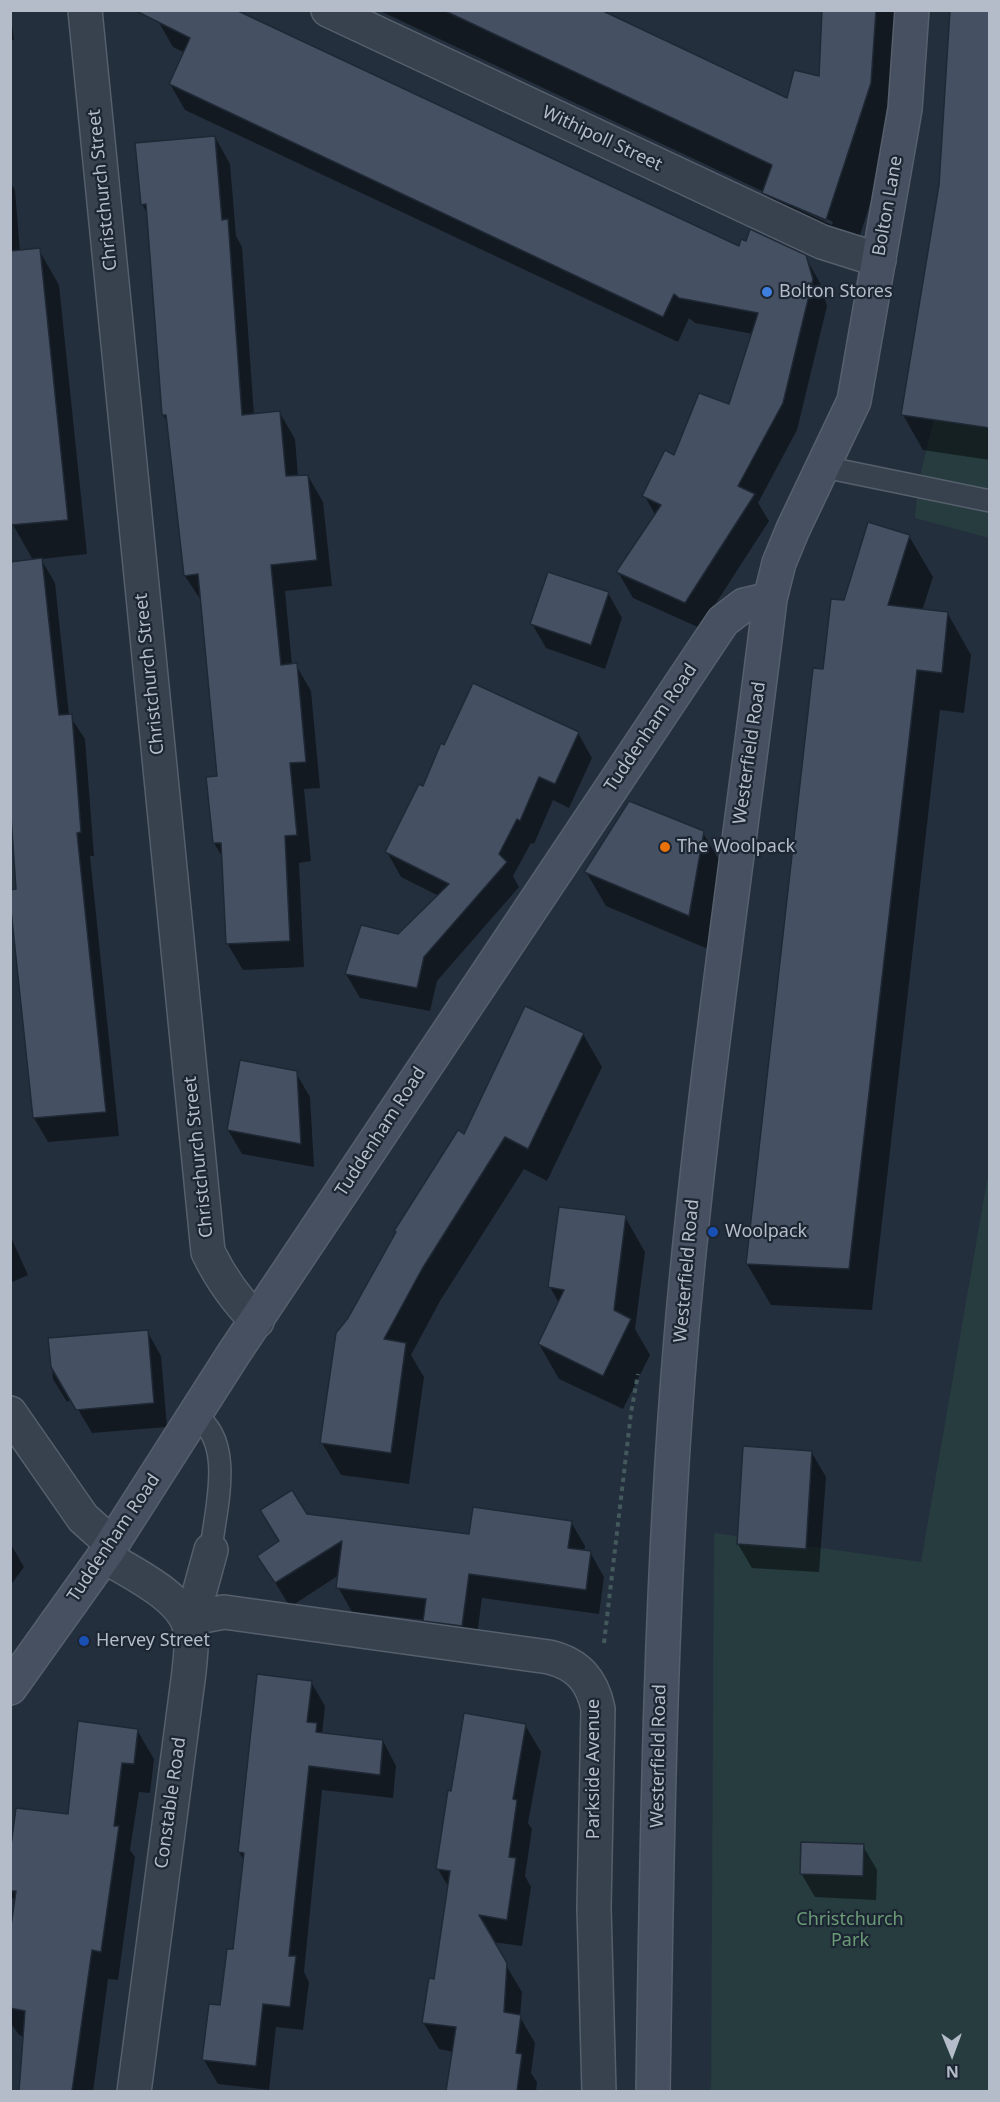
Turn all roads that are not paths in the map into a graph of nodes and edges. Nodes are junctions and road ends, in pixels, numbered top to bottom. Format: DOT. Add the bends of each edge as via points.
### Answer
graph roads {
  1 [pos="85,10"];
  2 [pos="328,10"];
  3 [pos="912,10"];
  4 [pos="879,261"];
  5 [pos="824,467"];
  6 [pos="990,501"];
  7 [pos="770,599"];
  8 [pos="257,1321"];
  9 [pos="10,1413"];
  10 [pos="195,1416"];
  11 [pos="108,1550"];
  12 [pos="211,1550"];
  13 [pos="194,1605"];
  14 [pos="10,1688"];
  15 [pos="134,2091"];
  16 [pos="599,2091"];
  17 [pos="653,2091"];
  1 -- 8 [label="street, Christchurch Street" via="208,1252 232,1296"];
  2 -- 4 [label="street, Withipoll Street" via="822,242"];
  3 -- 4 [label="main road, Bolton Lane" via="905,109"];
  4 -- 5 [label="main road, Bolton Lane" via="854,400"];
  5 -- 6 [label="lane"];
  5 -- 7 [label="main road, Westerfield Road" via="793,528"];
  7 -- 8 [label="main road, Tuddenham Road" via="744,604 723,621"];
  7 -- 17 [label="main road, Westerfield Road" via="723,947 681,1341 660,1704"];
  8 -- 10 [label="main road, Tuddenham Road"];
  9 -- 11 [label="street"];
  10 -- 11 [label="main road, Tuddenham Road"];
  10 -- 12 [label="lane" via="208,1426 219,1448"];
  11 -- 13 [label="street" via="176,1603"];
  11 -- 14 [label="main road, Tuddenham Road"];
  12 -- 13 [label="street"];
  13 -- 15 [label="street, Constable Road" via="189,1672"];
  13 -- 16 [label="street, Parkside Avenue" via="549,1656 585,1675 598,1709 594,1907"];
}
